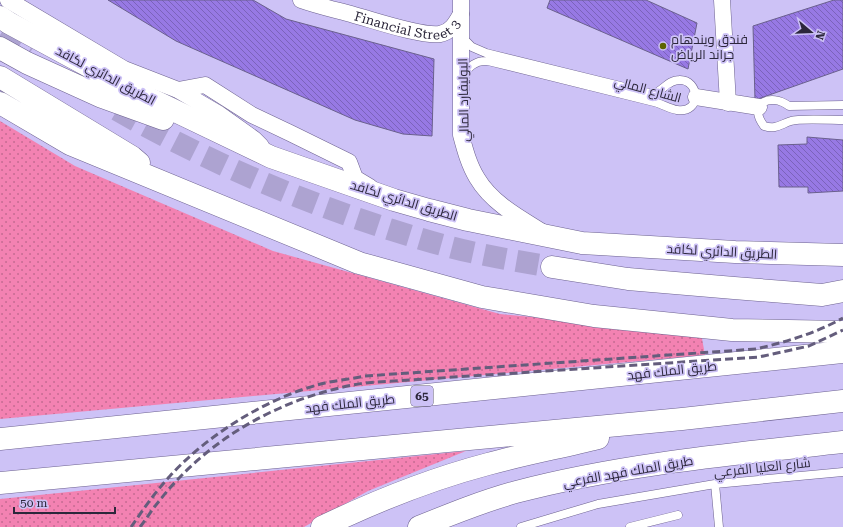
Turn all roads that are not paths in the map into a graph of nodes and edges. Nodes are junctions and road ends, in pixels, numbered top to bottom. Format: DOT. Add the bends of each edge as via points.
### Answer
graph roads {
  1 [pos="8,0"];
  2 [pos="301,0"];
  3 [pos="722,0"];
  4 [pos="461,7"];
  5 [pos="0,17"];
  6 [pos="462,37"];
  7 [pos="0,48"];
  8 [pos="0,77"];
  9 [pos="461,82"];
  10 [pos="178,90"];
  11 [pos="696,97"];
  12 [pos="0,103"];
  13 [pos="728,103"];
  14 [pos="843,105"];
  15 [pos="759,107"];
  16 [pos="843,120"];
  17 [pos="271,157"];
  18 [pos="154,178"];
  19 [pos="394,200"];
  20 [pos="547,235"];
  21 [pos="843,255"];
  22 [pos="552,267"];
  23 [pos="843,291"];
  24 [pos="843,332"];
  25 [pos="843,352"];
  26 [pos="843,401"];
  27 [pos="682,419"];
  28 [pos="0,439"];
  29 [pos="843,442"];
  30 [pos="843,472"];
  31 [pos="0,482"];
  32 [pos="714,484"];
  33 [pos="678,515"];
  34 [pos="322,527"];
  35 [pos="419,527"];
  36 [pos="521,527"];
  37 [pos="630,527"];
  38 [pos="719,527"];
  1 -- 10 [label="street" via="124,69"];
  2 -- 4 [label="street, Financial Street 3" via="432,35 448,31 454,25"];
  3 -- 13 [label="street"];
  4 -- 6 [label="street, البوليفارد المالي"];
  5 -- 17 [label="main road, الطريق الدائري لكافد" via="144,96"];
  6 -- 9 [label="street, البوليفارد المالي"];
  6 -- 11 [label="lane, الشارع المالي" via="472,47 486,53 653,94 670,82 682,80 693,88"];
  7 -- 17 [label="main road" via="102,97"];
  8 -- 18 [label="main road" via="132,157"];
  9 -- 11 [label="lane, الشارع المالي" via="471,66 480,60 654,102 676,110 684,111 690,108"];
  9 -- 20 [label="street, البوليفارد المالي" via="461,135 466,155 477,179 486,191 503,205"];
  10 -- 17 [label="street" via="242,130"];
  10 -- 19 [label="street" via="205,85 252,115 349,162 355,178"];
  11 -- 13 [label="street"];
  12 -- 18 [label="main road" via="70,144"];
  13 -- 15 [label="street"];
  14 -- 15 [label="lane" via="789,106 776,99 764,102"];
  15 -- 16 [label="lane" via="758,115 761,122 769,128 779,127 792,120"];
  17 -- 19 [label="main road, الطريق الدائري لكافد"];
  18 -- 24 [label="main road" via="359,263 482,297 594,316 732,330"];
  19 -- 20 [label="main road, الطريق الدائري لكافد" via="468,220"];
  20 -- 21 [label="main road, الطريق الدائري لكافد" via="582,243"];
  22 -- 23 [label="main road" via="628,279 734,288 822,295"];
  25 -- 28 [label="main road, طريق الملك فهد / 65"];
  26 -- 27 [label="main road"];
  27 -- 31 [label="main road"];
  27 -- 34 [label="main road" via="488,464 420,485"];
  29 -- 35 [label="main road, طريق الملك فهد الفرعي" via="749,452 590,475 515,492 457,511"];
  30 -- 32 [label="lane, شارع العليا الفرعي"];
  32 -- 36 [label="lane, شارع العليا الفرعي" via="598,504"];
  32 -- 38 [label="lane"];
  33 -- 37 [label="lane"];
}
